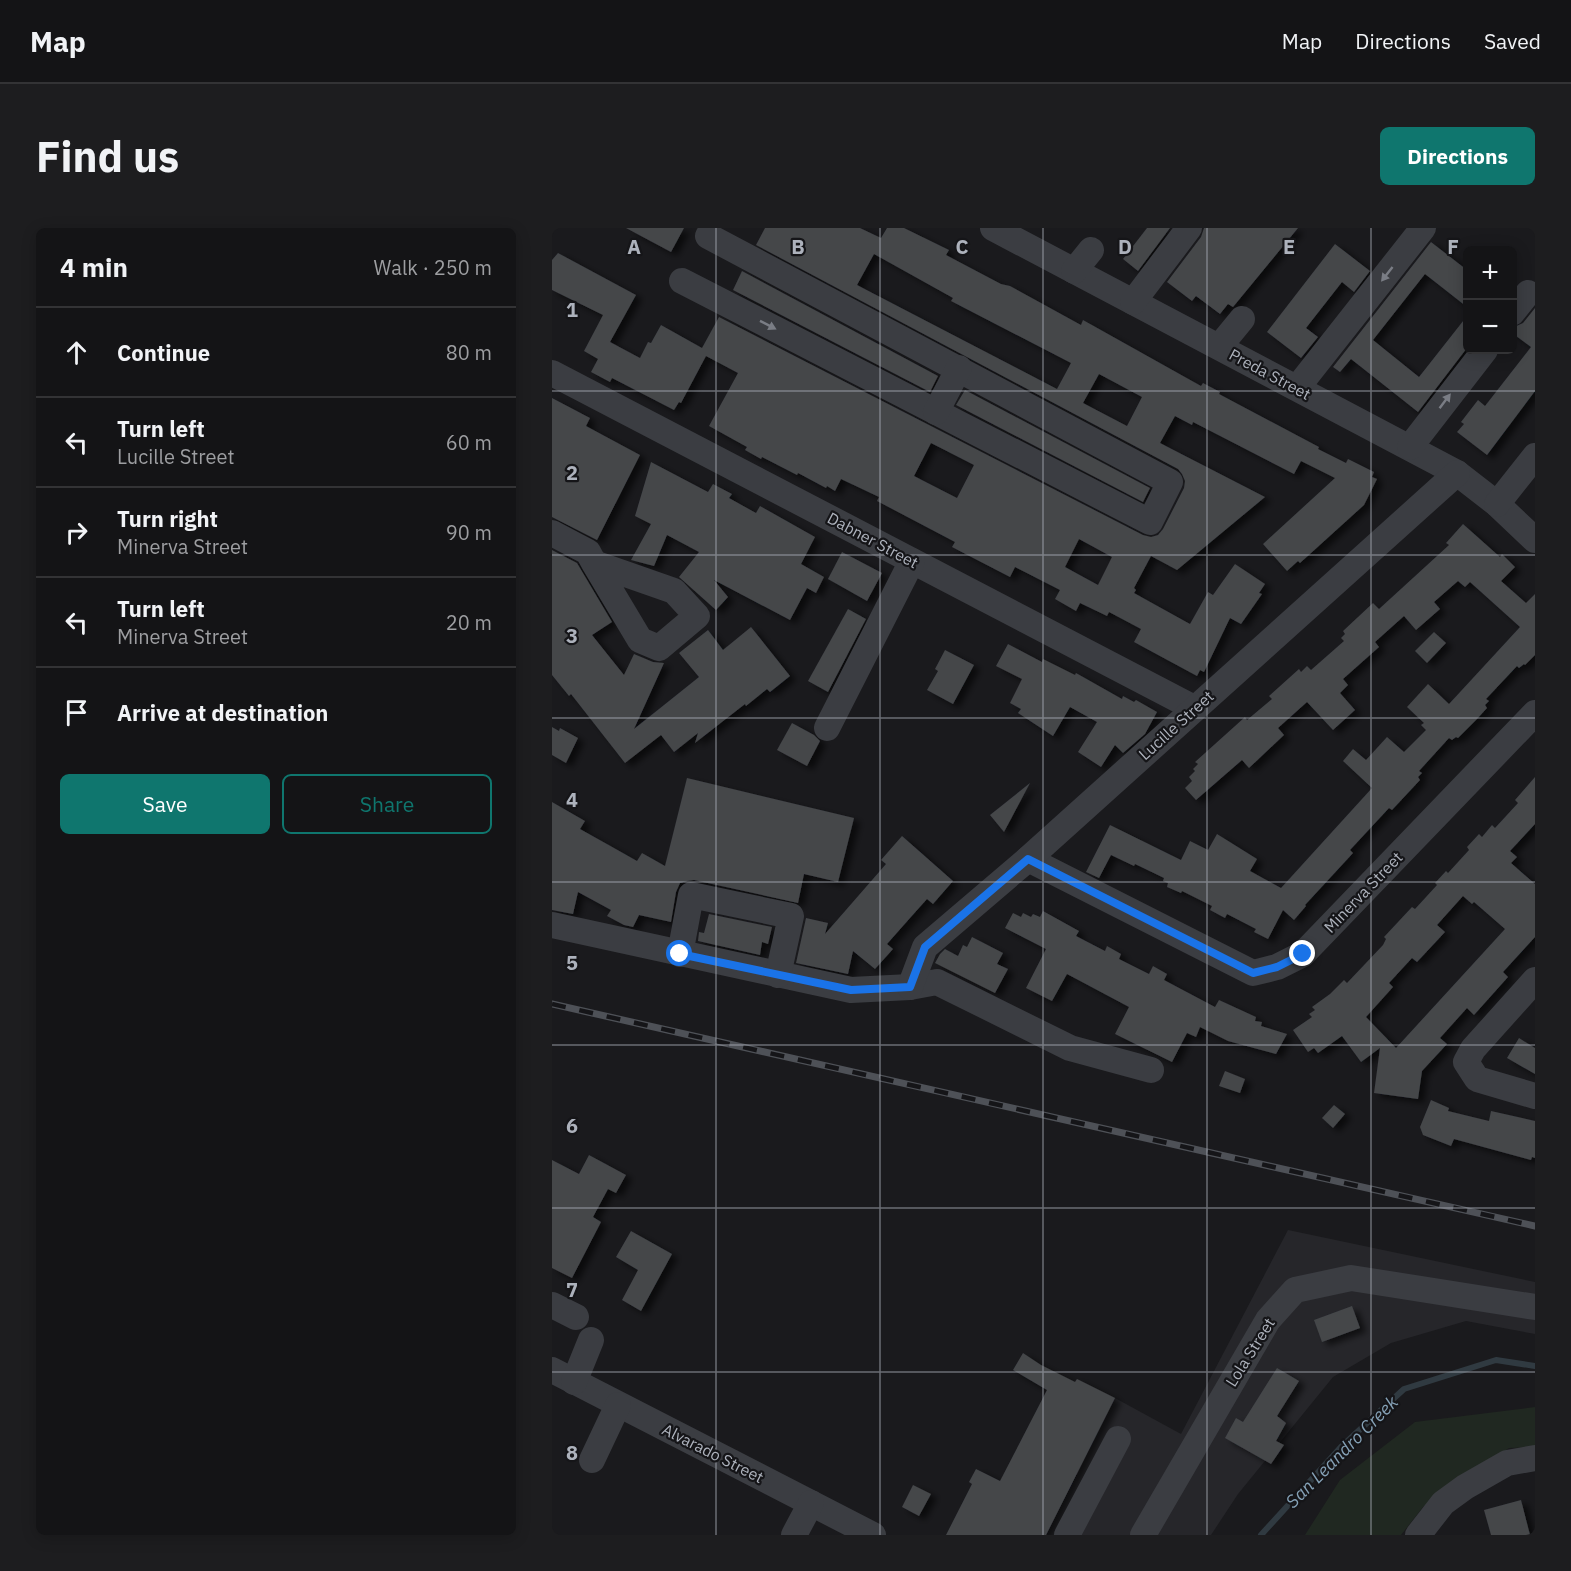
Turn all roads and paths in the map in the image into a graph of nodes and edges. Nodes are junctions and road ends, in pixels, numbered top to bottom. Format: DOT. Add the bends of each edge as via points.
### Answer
graph roads {
  1 [pos="993,228"];
  2 [pos="1189,228"];
  3 [pos="1423,228"];
  4 [pos="708,236"];
  5 [pos="1091,250"];
  6 [pos="1074,271"];
  7 [pos="682,281"];
  8 [pos="1133,302"];
  9 [pos="1242,319"];
  10 [pos="1219,347"];
  11 [pos="1482,354"];
  12 [pos="959,368"];
  13 [pos="552,373"];
  14 [pos="1298,388"];
  15 [pos="936,412"];
  16 [pos="1410,447"];
  17 [pos="1535,456"];
  18 [pos="1457,473"];
  19 [pos="1497,504"];
  20 [pos="552,533"];
  21 [pos="1535,540"];
  22 [pos="912,561"];
  23 [pos="594,563"];
  24 [pos="1194,708"];
  25 [pos="1535,713"];
  26 [pos="827,728"];
  27 [pos="1028,859"];
  28 [pos="552,925"];
  29 [pos="680,954"];
  30 [pos="778,975"];
  31 [pos="1535,980"];
  32 [pos="910,987"];
  33 [pos="1151,1070"];
  34 [pos="1535,1096"];
  35 [pos="552,1305"];
  36 [pos="1535,1307"];
  37 [pos="576,1317"];
  38 [pos="591,1340"];
  39 [pos="563,1376"];
  40 [pos="618,1405"];
  41 [pos="1118,1439"];
  42 [pos="1535,1458"];
  43 [pos="592,1460"];
  44 [pos="811,1503"];
  45 [pos="794,1535"];
  46 [pos="873,1535"];
  47 [pos="1067,1535"];
  48 [pos="1143,1535"];
  49 [pos="1418,1535"];
  1 -- 6 [label="street, Preda Street"];
  2 -- 8 [label="street"];
  3 -- 14 [label="street, one-way"];
  4 -- 12 [label="street"];
  5 -- 6 [label="street"];
  6 -- 8 [label="street, Preda Street"];
  7 -- 15 [label="street, one-way"];
  8 -- 10 [label="street, Preda Street"];
  9 -- 10 [label="street"];
  10 -- 14 [label="street, Preda Street"];
  16 -- 11 [label="street, one-way"];
  12 -- 15 [label="street"];
  12 -- 15 [label="street" via="1170,482 1150,522"];
  13 -- 22 [label="street, Dabner Street"];
  14 -- 16 [label="street, Preda Street"];
  16 -- 18 [label="street, Preda Street"];
  17 -- 19 [label="street"];
  18 -- 19 [label="street, Preda Street"];
  18 -- 24 [label="street, Lucille Street"];
  19 -- 21 [label="street, Preda Street"];
  20 -- 23 [label="street" via="588,552"];
  22 -- 24 [label="street, Dabner Street"];
  22 -- 26 [label="street"];
  24 -- 27 [label="street, Lucille Street"];
  25 -- 27 [label="street, Minerva Street" via="1303,954 1277,967 1253,973"];
  27 -- 32 [label="street, Lucille Street" via="925,947"];
  28 -- 29 [label="street"];
  29 -- 30 [label="street"];
  29 -- 30 [label="street" via="691,895 791,916"];
  30 -- 32 [label="street" via="851,990"];
  31 -- 34 [label="street" via="1473,1049 1466,1062 1477,1079"];
  32 -- 33 [label="street" via="937,981 1070,1048"];
  35 -- 37 [label="street"];
  36 -- 48 [label="street, Lola Street" via="1351,1278 1295,1290 1268,1320"];
  38 -- 39 [label="street"];
  39 -- 40 [label="street, Alvarado Street"];
  40 -- 43 [label="street"];
  40 -- 44 [label="street, Alvarado Street"];
  41 -- 47 [label="street"];
  42 -- 49 [label="street" via="1508,1463 1465,1487 1443,1503"];
  44 -- 45 [label="street"];
  44 -- 46 [label="street, Alvarado Street"];
}
